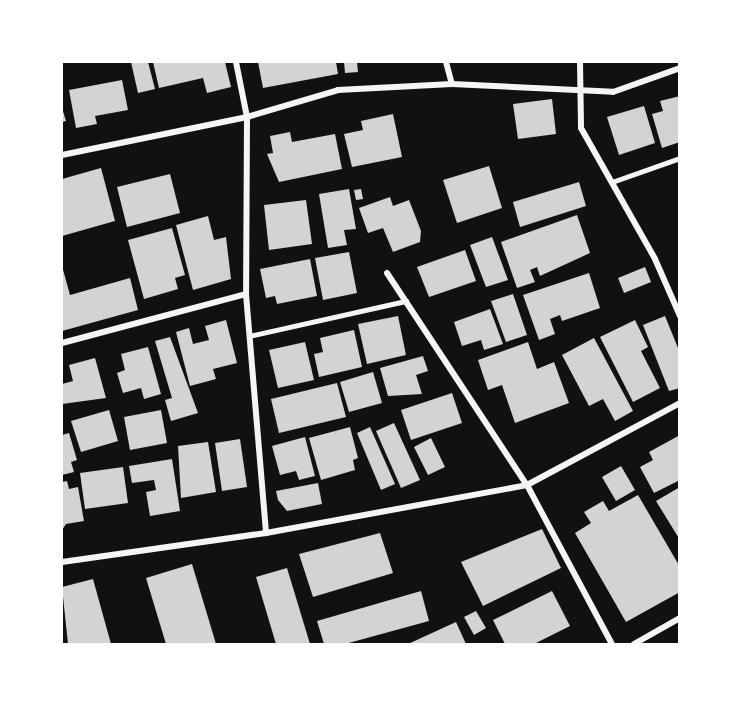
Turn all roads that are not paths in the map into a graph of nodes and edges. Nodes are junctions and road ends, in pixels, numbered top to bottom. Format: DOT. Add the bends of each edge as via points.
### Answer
graph roads {
  1 [pos="236,62"];
  2 [pos="446,62"];
  3 [pos="580,62"];
  4 [pos="680,68"];
  5 [pos="452,84"];
  6 [pos="582,86"];
  7 [pos="248,117"];
  8 [pos="62,156"];
  9 [pos="680,158"];
  10 [pos="612,182"];
  11 [pos="387,273"];
  12 [pos="246,294"];
  13 [pos="406,301"];
  14 [pos="680,316"];
  15 [pos="249,336"];
  16 [pos="62,343"];
  17 [pos="680,403"];
  18 [pos="527,485"];
  19 [pos="266,533"];
  20 [pos="62,562"];
  21 [pos="680,618"];
  22 [pos="635,644"];
  23 [pos="612,645"];
  1 -- 7 [label="street"];
  2 -- 5 [label="street"];
  3 -- 6 [label="street"];
  4 -- 6 [label="street" via="613,92"];
  5 -- 6 [label="street"];
  5 -- 7 [label="street" via="338,90"];
  6 -- 10 [label="street" via="581,128"];
  7 -- 8 [label="street"];
  7 -- 12 [label="street"];
  9 -- 10 [label="lane"];
  10 -- 14 [label="street"];
  11 -- 13 [label="street"];
  12 -- 15 [label="street"];
  12 -- 16 [label="street"];
  13 -- 15 [label="lane"];
  13 -- 18 [label="street"];
  15 -- 19 [label="street"];
  17 -- 18 [label="street"];
  18 -- 19 [label="street"];
  18 -- 23 [label="street"];
  19 -- 20 [label="street"];
  21 -- 22 [label="street"];
}
